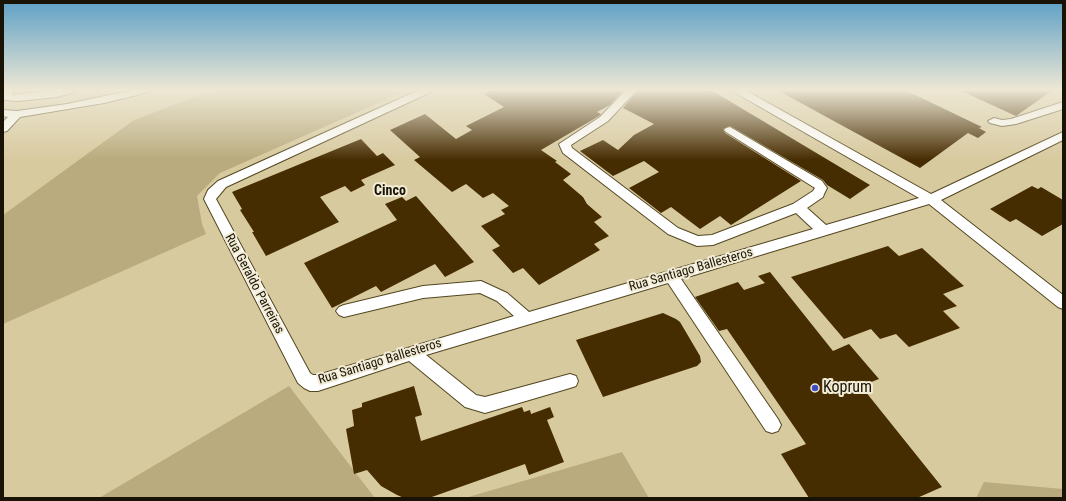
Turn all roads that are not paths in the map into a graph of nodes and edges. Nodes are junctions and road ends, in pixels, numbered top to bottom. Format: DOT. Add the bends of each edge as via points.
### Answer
graph roads {
  1 [pos="8,113"];
  2 [pos="21,113"];
  3 [pos="376,113"];
  4 [pos="609,113"];
  5 [pos="779,113"];
  6 [pos="1038,113"];
  7 [pos="17,114"];
  8 [pos="994,121"];
  9 [pos="3,129"];
  10 [pos="730,130"];
  11 [pos="1063,136"];
  12 [pos="931,200"];
  13 [pos="798,206"];
  14 [pos="824,231"];
  15 [pos="671,276"];
  16 [pos="1063,303"];
  17 [pos="344,311"];
  18 [pos="527,319"];
  19 [pos="411,353"];
  20 [pos="310,382"];
  21 [pos="570,382"];
  22 [pos="772,425"];
  1 -- 7 [label="street"];
  2 -- 7 [label="street"];
  3 -- 20 [label="street, Rua Geraldo Parreiras" via="222,184 210,199 304,378"];
  4 -- 13 [label="street" via="564,144 567,150 673,231 697,240 713,240"];
  5 -- 12 [label="street"];
  6 -- 8 [label="street" via="1012,122"];
  7 -- 9 [label="street"];
  10 -- 13 [label="street" via="818,184 821,188 818,194"];
  11 -- 12 [label="street, Rua Santiago Ballesteros"];
  12 -- 14 [label="street, Rua Santiago Ballesteros"];
  12 -- 16 [label="street"];
  13 -- 14 [label="street"];
  14 -- 15 [label="street, Rua Santiago Ballesteros"];
  15 -- 18 [label="street, Rua Santiago Ballesteros"];
  15 -- 22 [label="street"];
  17 -- 18 [label="street" via="423,292 482,287 502,297"];
  18 -- 19 [label="street, Rua Santiago Ballesteros"];
  19 -- 20 [label="street, Rua Santiago Ballesteros" via="318,383"];
  19 -- 21 [label="street" via="471,401 485,405"];
}
